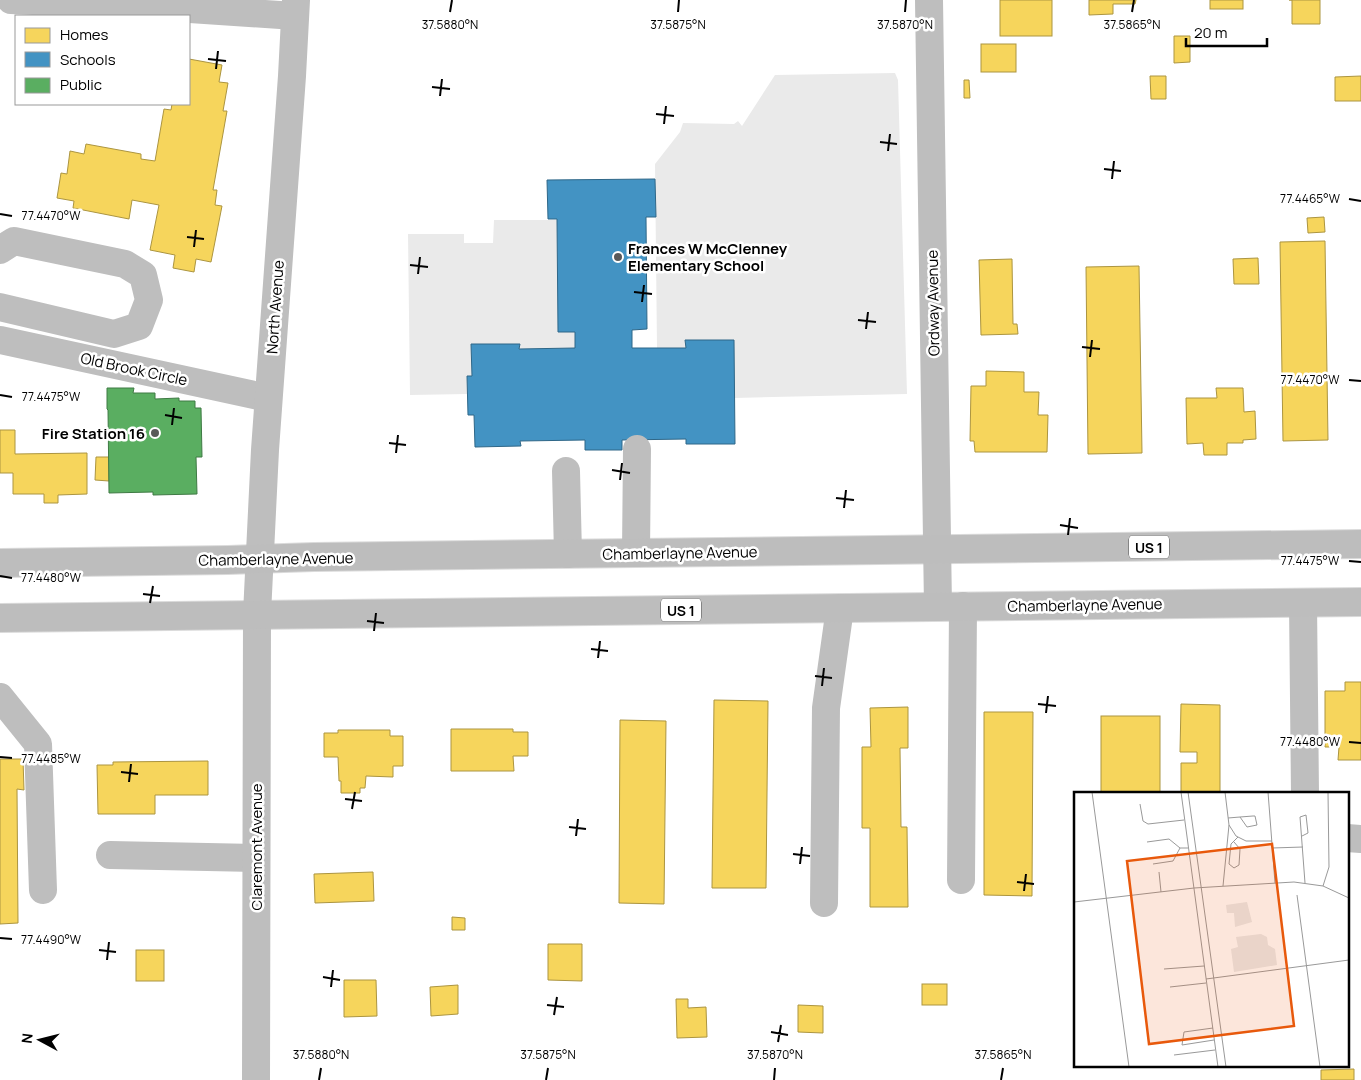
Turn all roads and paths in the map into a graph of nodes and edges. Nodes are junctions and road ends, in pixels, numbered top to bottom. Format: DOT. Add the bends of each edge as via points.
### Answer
graph roads {
  1 [pos="28,0"];
  2 [pos="929,0"];
  3 [pos="296,8"];
  4 [pos="0,250"];
  5 [pos="0,307"];
  6 [pos="0,340"];
  7 [pos="268,398"];
  8 [pos="637,450"];
  9 [pos="566,471"];
  10 [pos="1361,544"];
  11 [pos="937,549"];
  12 [pos="636,553"];
  13 [pos="568,554"];
  14 [pos="260,560"];
  15 [pos="0,563"];
  16 [pos="1361,602"];
  17 [pos="1303,603"];
  18 [pos="950,606"];
  19 [pos="840,608"];
  20 [pos="257,614"];
  21 [pos="0,618"];
  22 [pos="0,697"];
  23 [pos="1305,792"];
  24 [pos="1348,838"];
  25 [pos="1361,839"];
  26 [pos="110,856"];
  27 [pos="256,858"];
  28 [pos="961,880"];
  29 [pos="43,890"];
  30 [pos="824,903"];
  31 [pos="256,1080"];
  1 -- 3 [label="street" via="145,6"];
  2 -- 11 [label="street, Ordway Avenue"];
  3 -- 7 [label="street, North Avenue"];
  4 -- 5 [label="street" via="14,241 125,264 144,275 149,300 138,326 114,334"];
  6 -- 7 [label="street, Old Brook Circle"];
  7 -- 14 [label="street, North Avenue"];
  8 -- 12 [label="street"];
  9 -- 13 [label="street"];
  10 -- 11 [label="main road, Chamberlayne Avenue / US 1"];
  11 -- 12 [label="main road, Chamberlayne Avenue / US 1"];
  11 -- 18 [label="street, Ordway Avenue"];
  12 -- 13 [label="main road, Chamberlayne Avenue / US 1"];
  13 -- 14 [label="main road, Chamberlayne Avenue / US 1"];
  14 -- 15 [label="main road, Chamberlayne Avenue / US 1"];
  14 -- 20 [label="street, North Avenue"];
  16 -- 17 [label="main road, Chamberlayne Avenue / US 1"];
  17 -- 18 [label="main road, Chamberlayne Avenue / US 1"];
  17 -- 23 [label="street"];
  18 -- 19 [label="main road, Chamberlayne Avenue / US 1"];
  18 -- 28 [label="street, Ordway Avenue"];
  19 -- 20 [label="main road, Chamberlayne Avenue / US 1"];
  19 -- 30 [label="street" via="826,708"];
  20 -- 21 [label="main road, Chamberlayne Avenue / US 1"];
  20 -- 27 [label="street, Claremont Avenue"];
  22 -- 29 [label="street" via="38,744"];
  24 -- 25 [label="street"];
  26 -- 27 [label="street"];
  27 -- 31 [label="street, Claremont Avenue"];
}
